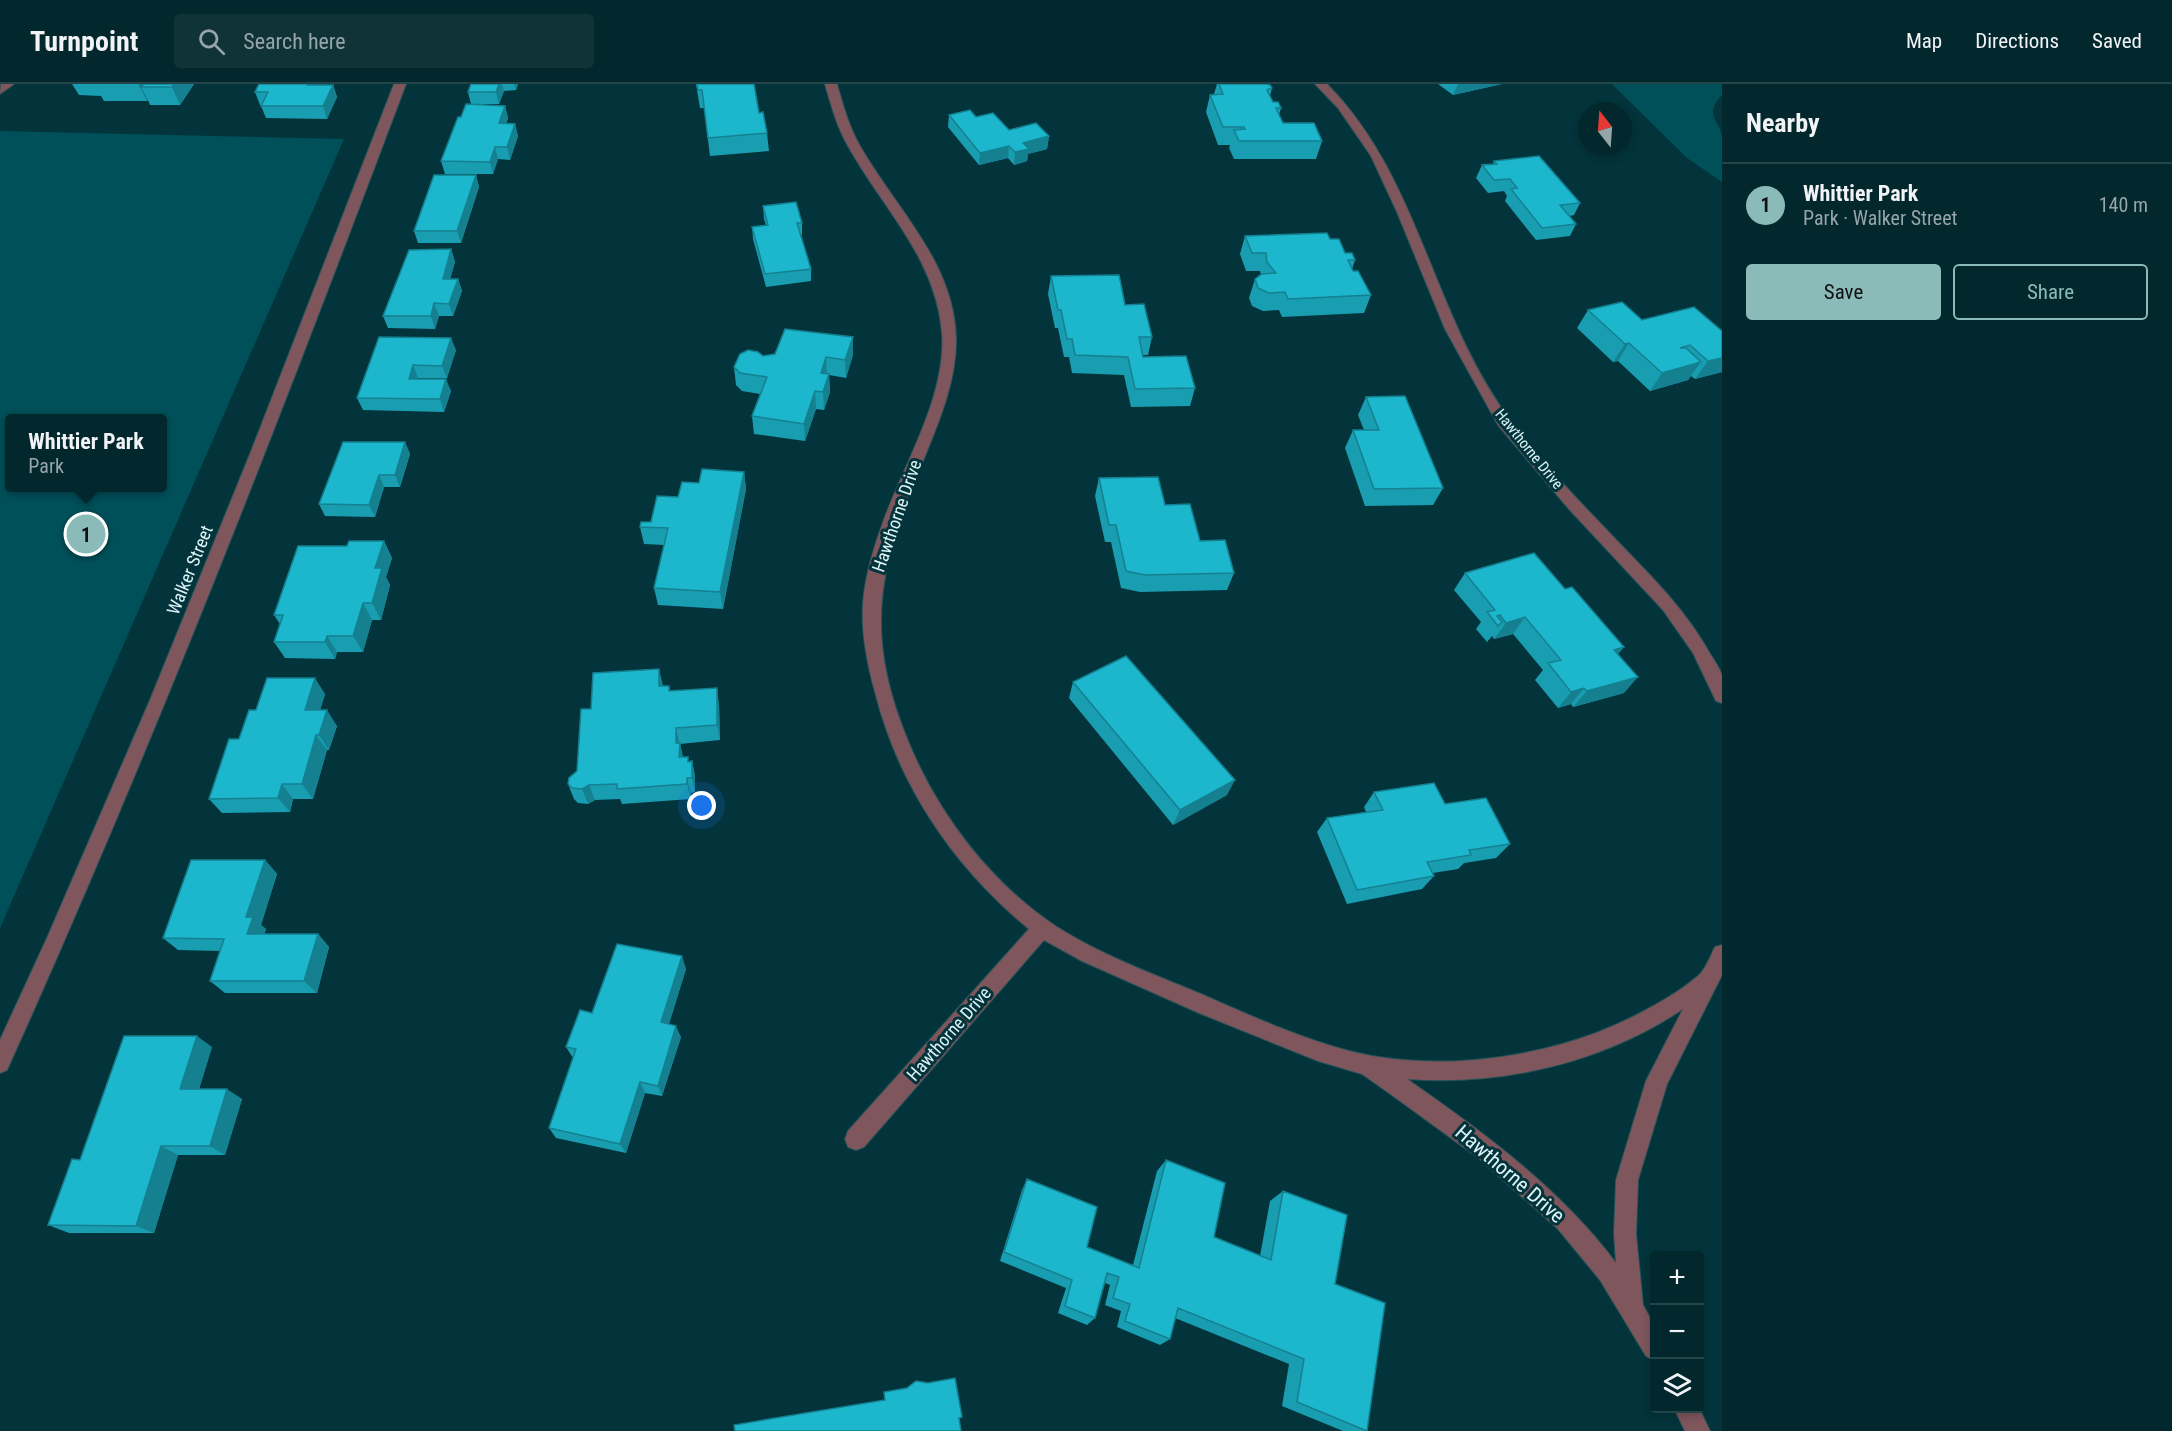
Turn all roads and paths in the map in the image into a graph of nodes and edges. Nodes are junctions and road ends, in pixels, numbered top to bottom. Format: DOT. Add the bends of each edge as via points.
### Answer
graph roads {
  1 [pos="8,84"];
  2 [pos="400,84"];
  3 [pos="831,84"];
  4 [pos="1321,84"];
  5 [pos="0,91"];
  6 [pos="1722,696"];
  7 [pos="1042,928"];
  8 [pos="1722,954"];
  9 [pos="1706,982"];
  10 [pos="0,1064"];
  11 [pos="1366,1064"];
  12 [pos="856,1139"];
  13 [pos="1632,1306"];
  14 [pos="1650,1340"];
  15 [pos="1689,1413"];
  16 [pos="1698,1431"];
  1 -- 5 [label="street"];
  2 -- 10 [label="street, Walker Street" via="267,433 127,774"];
  3 -- 7 [label="street, Hawthorne Drive" via="852,142 934,268 946,306 949,340 932,421 880,553 872,592 872,627 879,673 906,756 939,821 999,891"];
  4 -- 6 [label="street, Hawthorne Drive" via="1350,114 1380,160 1438,298 1474,373 1505,423 1682,622"];
  7 -- 11 [label="street, Hawthorne Drive" via="1080,950 1190,1000 1321,1051"];
  7 -- 12 [label="street, Hawthorne Drive"];
  8 -- 9 [label="street, Hawthorne Drive"];
  9 -- 11 [label="street, Hawthorne Drive" via="1639,1025 1584,1048 1526,1062 1462,1072"];
  9 -- 13 [label="street, Hawthorne Drive" via="1657,1081 1628,1180 1625,1234"];
  11 -- 13 [label="street, Hawthorne Drive" via="1431,1108 1542,1197 1591,1249"];
  13 -- 14 [label="street, Hawthorne Drive"];
  15 -- 16 [label="street"];
}
